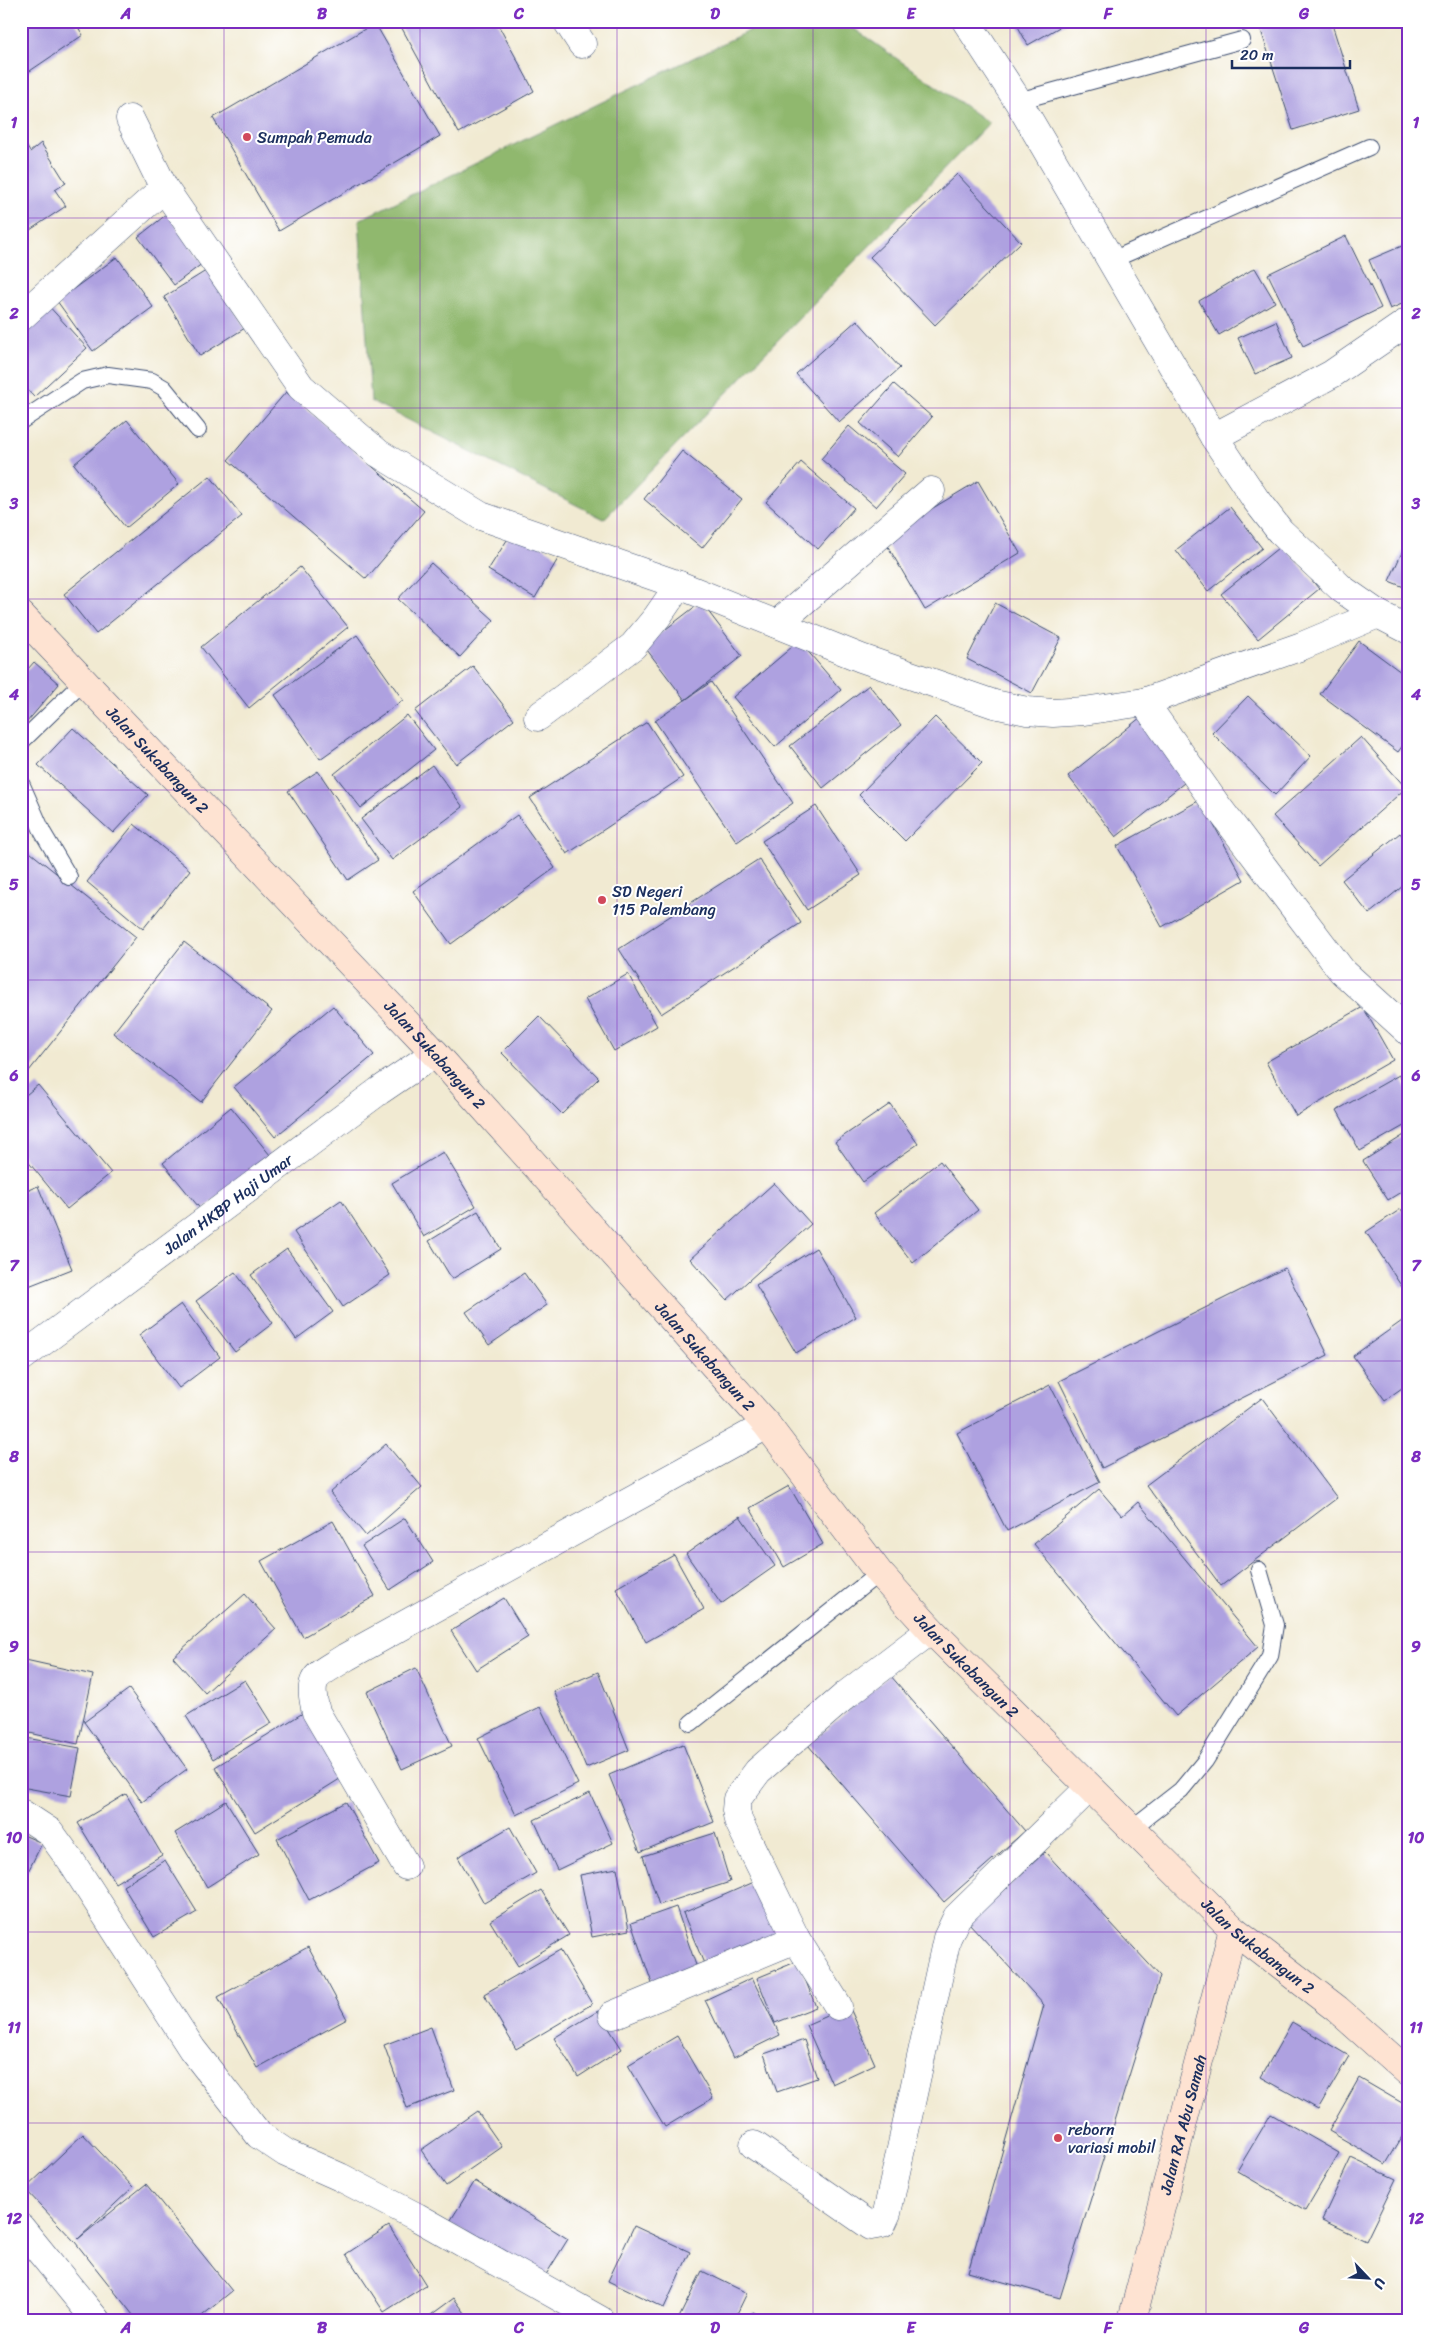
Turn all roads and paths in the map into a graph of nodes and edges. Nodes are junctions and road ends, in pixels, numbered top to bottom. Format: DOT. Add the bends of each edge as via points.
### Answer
graph roads {
  1 [pos="567,21"];
  2 [pos="966,21"];
  3 [pos="1242,40"];
  4 [pos="582,44"];
  5 [pos="1018,101"];
  6 [pos="130,118"];
  7 [pos="1370,147"];
  8 [pos="164,188"];
  9 [pos="1112,260"];
  10 [pos="21,318"];
  11 [pos="1409,321"];
  12 [pos="21,421"];
  13 [pos="198,430"];
  14 [pos="1214,437"];
  15 [pos="931,491"];
  16 [pos="679,585"];
  17 [pos="1378,614"];
  18 [pos="21,615"];
  19 [pos="777,624"];
  20 [pos="1409,630"];
  21 [pos="83,682"];
  22 [pos="1144,702"];
  23 [pos="538,717"];
  24 [pos="21,742"];
  25 [pos="21,783"];
  26 [pos="69,877"];
  27 [pos="1409,1032"];
  28 [pos="435,1053"];
  29 [pos="21,1358"];
  30 [pos="767,1425"];
  31 [pos="1260,1570"];
  32 [pos="879,1573"];
  33 [pos="931,1630"];
  34 [pos="691,1723"];
  35 [pos="1089,1788"];
  36 [pos="21,1813"];
  37 [pos="1131,1829"];
  38 [pos="406,1866"];
  39 [pos="1233,1929"];
  40 [pos="796,1939"];
  41 [pos="838,2006"];
  42 [pos="613,2015"];
  43 [pos="1408,2070"];
  44 [pos="754,2145"];
  45 [pos="21,2228"];
  46 [pos="96,2320"];
  47 [pos="600,2320"];
  48 [pos="1132,2320"];
  1 -- 4 [label="street"];
  2 -- 5 [label="street"];
  3 -- 5 [label="lane"];
  5 -- 9 [label="street"];
  6 -- 8 [label="street"];
  7 -- 9 [label="lane"];
  8 -- 10 [label="street"];
  8 -- 16 [label="street" via="300,387 378,453 481,516"];
  9 -- 14 [label="street"];
  11 -- 14 [label="street" via="1332,374"];
  12 -- 13 [label="lane" via="82,381 108,375 152,381 164,388"];
  14 -- 17 [label="street" via="1280,531 1342,589"];
  15 -- 19 [label="street"];
  16 -- 19 [label="street"];
  16 -- 23 [label="street" via="633,646"];
  17 -- 20 [label="street"];
  17 -- 22 [label="street" via="1302,646"];
  18 -- 21 [label="street, Jalan Sukabangun 2"];
  19 -- 22 [label="street" via="861,658 994,704 1052,713"];
  21 -- 24 [label="lane"];
  21 -- 28 [label="street, Jalan Sukabangun 2"];
  22 -- 27 [label="street" via="1218,807 1342,971"];
  25 -- 26 [label="lane" via="43,833"];
  28 -- 29 [label="street, Jalan HKBP Haji Umar" via="379,1091"];
  28 -- 30 [label="street, Jalan Sukabangun 2"];
  30 -- 32 [label="street, Jalan Sukabangun 2"];
  30 -- 38 [label="street" via="318,1675 311,1688 316,1712"];
  31 -- 37 [label="lane" via="1274,1625 1270,1656 1205,1761 1181,1790"];
  32 -- 33 [label="street, Jalan Sukabangun 2"];
  32 -- 34 [label="lane"];
  33 -- 35 [label="street, Jalan Sukabangun 2"];
  33 -- 40 [label="street" via="839,1700 758,1771 737,1798 738,1820"];
  35 -- 37 [label="street, Jalan Sukabangun 2"];
  35 -- 44 [label="street" via="956,1917 947,1938 882,2224 871,2226"];
  36 -- 47 [label="street" via="37,1822 55,1839 192,2049 259,2135 286,2154 340,2177 417,2217"];
  37 -- 39 [label="street, Jalan Sukabangun 2"];
  39 -- 43 [label="street, Jalan Sukabangun 2" via="1338,2009"];
  39 -- 48 [label="street, Jalan RA Abu Samah"];
  40 -- 41 [label="street"];
  40 -- 42 [label="street"];
  45 -- 46 [label="street"];
}
